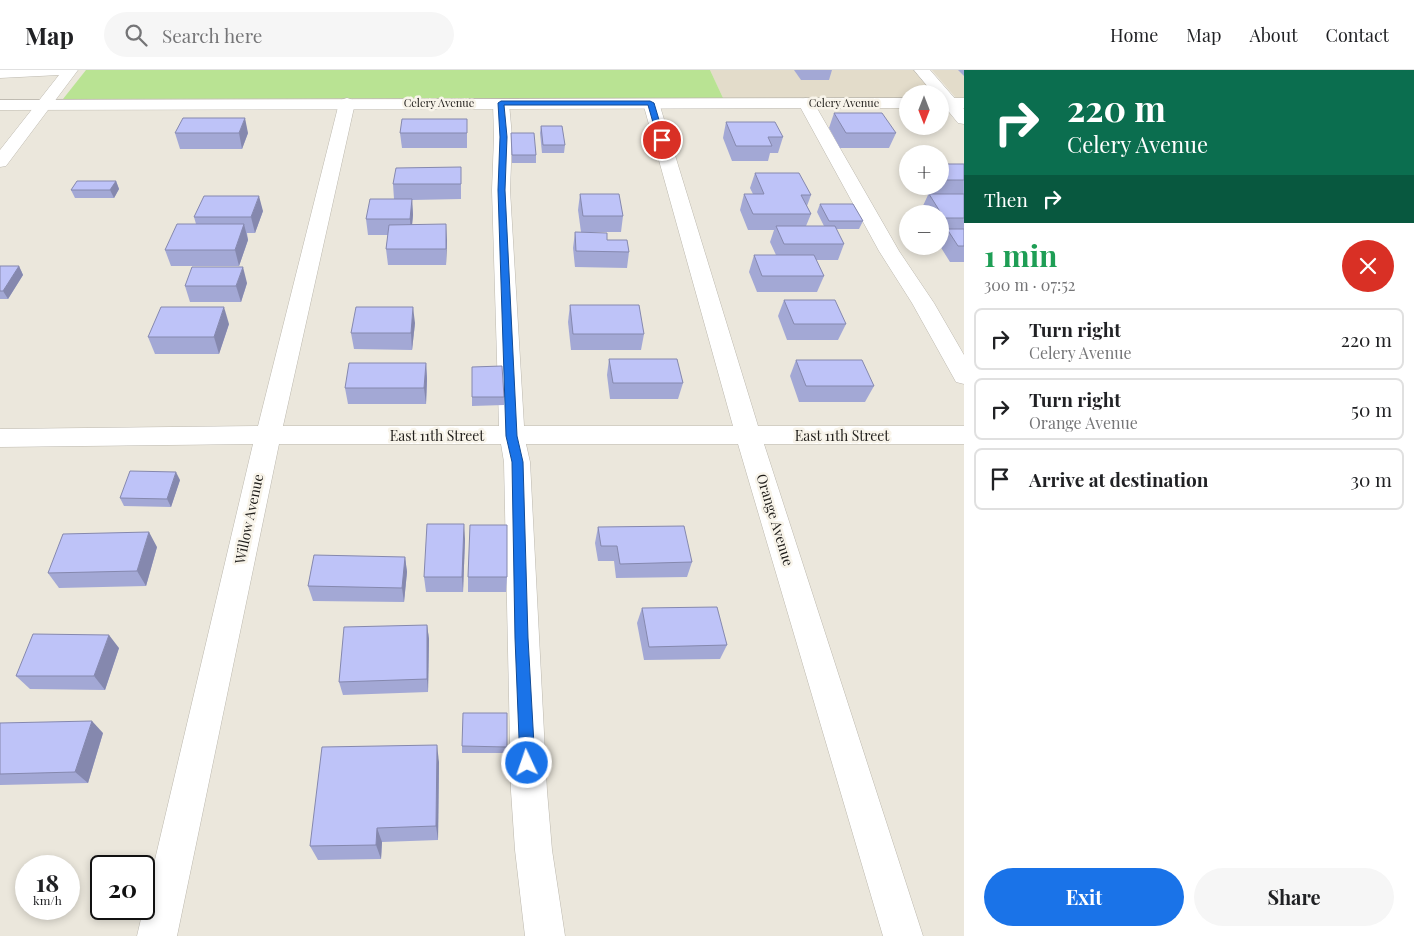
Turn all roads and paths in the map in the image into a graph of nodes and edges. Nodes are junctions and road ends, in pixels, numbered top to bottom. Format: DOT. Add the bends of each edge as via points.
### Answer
graph roads {
  1 [pos="61,70"];
  2 [pos="70,70"];
  3 [pos="922,70"];
  4 [pos="0,74"];
  5 [pos="934,84"];
  6 [pos="959,87"];
  7 [pos="347,103"];
  8 [pos="501,103"];
  9 [pos="650,103"];
  10 [pos="806,103"];
  11 [pos="899,103"];
  12 [pos="951,103"];
  13 [pos="0,104"];
  14 [pos="45,105"];
  15 [pos="964,119"];
  16 [pos="1,160"];
  17 [pos="964,376"];
  18 [pos="964,435"];
  19 [pos="268,436"];
  20 [pos="512,436"];
  21 [pos="749,437"];
  22 [pos="0,438"];
  23 [pos="157,936"];
  24 [pos="545,936"];
  25 [pos="903,936"];
  1 -- 4 [label="street"];
  2 -- 14 [label="street"];
  3 -- 5 [label="street"];
  5 -- 6 [label="street"];
  5 -- 12 [label="street"];
  7 -- 8 [label="street, Celery Avenue"];
  7 -- 14 [label="street, Celery Avenue"];
  7 -- 19 [label="street, Willow Avenue"];
  8 -- 9 [label="street, Celery Avenue"];
  8 -- 20 [label="street" via="501,190"];
  9 -- 10 [label="street, Celery Avenue"];
  9 -- 21 [label="street, Orange Avenue"];
  10 -- 11 [label="street, Celery Avenue"];
  10 -- 17 [label="street"];
  12 -- 15 [label="street"];
  13 -- 14 [label="street, Celery Avenue"];
  14 -- 16 [label="street"];
  18 -- 21 [label="street, East 11th Street"];
  19 -- 20 [label="street, East 11th Street"];
  19 -- 22 [label="street, East 11th Street"];
  19 -- 23 [label="street, Willow Avenue"];
  20 -- 21 [label="street, East 11th Street"];
  20 -- 24 [label="street" via="517,462 532,840"];
  21 -- 25 [label="street, Orange Avenue"];
}
